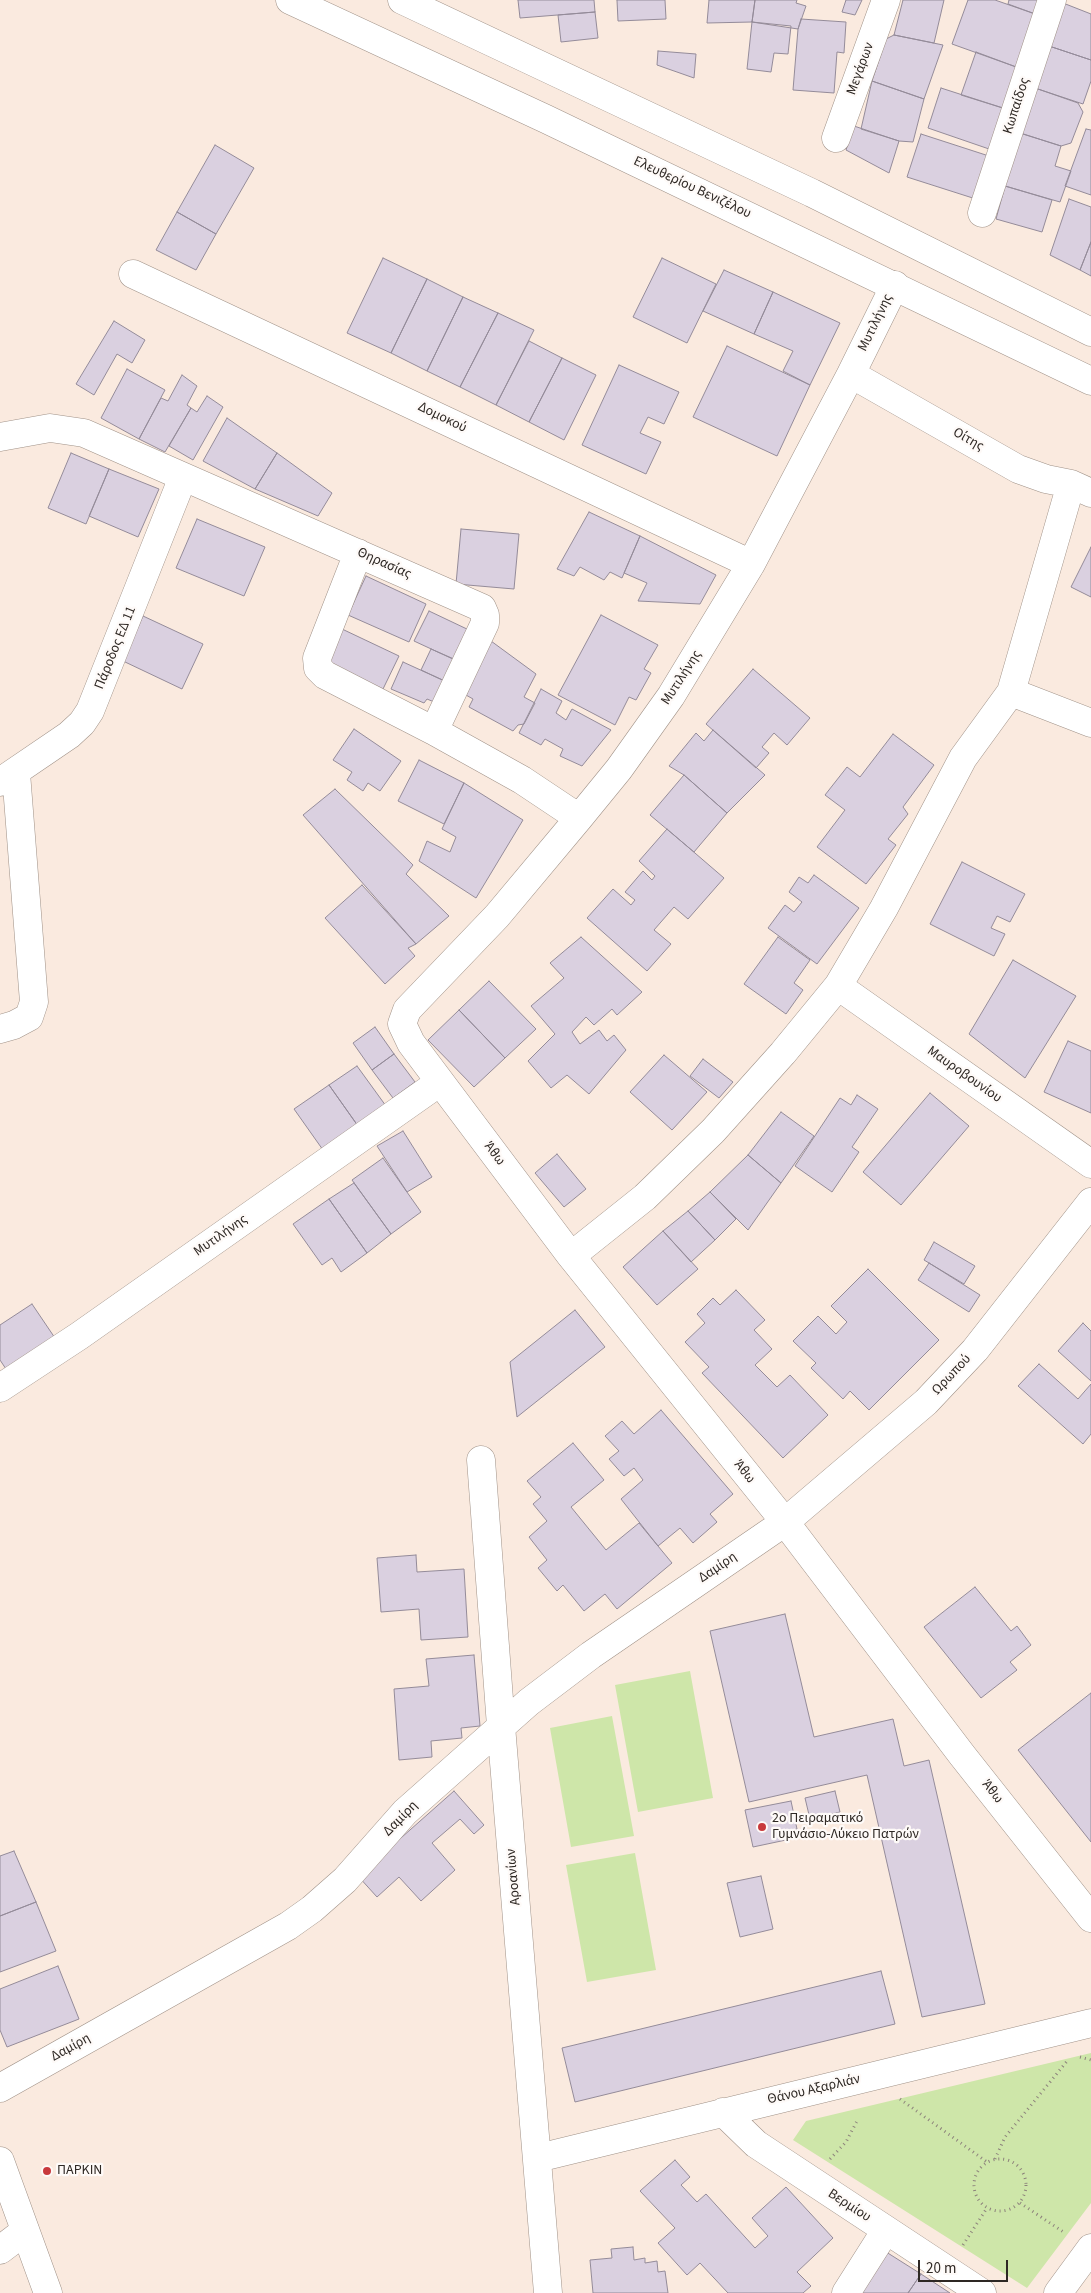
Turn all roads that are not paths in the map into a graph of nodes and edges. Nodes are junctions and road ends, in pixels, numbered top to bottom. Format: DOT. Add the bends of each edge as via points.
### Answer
graph roads {
  1 [pos="290,0"];
  2 [pos="402,0"];
  3 [pos="886,0"];
  4 [pos="1052,0"];
  5 [pos="836,138"];
  6 [pos="982,212"];
  7 [pos="133,274"];
  8 [pos="895,285"];
  9 [pos="1091,332"];
  10 [pos="851,374"];
  11 [pos="1091,381"];
  12 [pos="0,437"];
  13 [pos="183,477"];
  14 [pos="1081,489"];
  15 [pos="358,553"];
  16 [pos="751,564"];
  17 [pos="1010,692"];
  18 [pos="1091,723"];
  19 [pos="434,731"];
  20 [pos="8,778"];
  21 [pos="580,818"];
  22 [pos="838,986"];
  23 [pos="402,1024"];
  24 [pos="0,1029"];
  25 [pos="440,1082"];
  26 [pos="1091,1164"];
  27 [pos="1091,1202"];
  28 [pos="570,1256"];
  29 [pos="0,1388"];
  30 [pos="481,1460"];
  31 [pos="785,1522"];
  32 [pos="500,1726"];
  33 [pos="1091,1918"];
  34 [pos="1079,2026"];
  35 [pos="0,2088"];
  36 [pos="723,2112"];
  37 [pos="538,2158"];
  38 [pos="0,2161"];
  39 [pos="886,2230"];
  40 [pos="25,2231"];
  41 [pos="1091,2249"];
  42 [pos="0,2250"];
  43 [pos="48,2293"];
  44 [pos="548,2293"];
  45 [pos="846,2293"];
  46 [pos="982,2293"];
  47 [pos="1058,2293"];
  1 -- 8 [label="street, Ελευθερίου Βενιζέλου"];
  2 -- 9 [label="street" via="803,189"];
  3 -- 5 [label="street, Μεγάρων"];
  4 -- 6 [label="street, Κωπαίδος"];
  7 -- 16 [label="street, Δομοκού"];
  8 -- 10 [label="street, Μυτιλήνης"];
  8 -- 11 [label="street, Ελευθερίου Βενιζέλου"];
  10 -- 14 [label="street, Οίτης" via="1018,469"];
  10 -- 16 [label="street, Μυτιλήνης"];
  12 -- 13 [label="street, Θηρασίας" via="50,428 84,433"];
  13 -- 15 [label="street, Θηρασίας"];
  13 -- 20 [label="street, Πάροδος ΕΔ 11" via="90,711 70,734"];
  14 -- 17 [label="street"];
  15 -- 19 [label="street" via="317,658 318,668 325,675"];
  15 -- 19 [label="street, Θηρασίας" via="482,608 485,615 485,623"];
  16 -- 21 [label="street, Μυτιλήνης" via="671,696"];
  17 -- 18 [label="street"];
  17 -- 22 [label="street" via="963,758 884,908"];
  19 -- 21 [label="street" via="522,780"];
  20 -- 24 [label="street" via="34,1002 29,1017"];
  21 -- 23 [label="street, Μυτιλήνης" via="497,916 406,1010"];
  22 -- 26 [label="street, Μαυροβουνίου"];
  22 -- 28 [label="street" via="713,1131 645,1197"];
  23 -- 25 [label="street, Άθω" via="411,1043"];
  25 -- 28 [label="street, Άθω"];
  25 -- 29 [label="street, Μυτιλήνης"];
  27 -- 31 [label="street, Ωρωπού" via="975,1350 926,1402"];
  28 -- 31 [label="street, Άθω"];
  30 -- 32 [label="street, Αροανίων"];
  31 -- 32 [label="street, Δαμίρη" via="591,1655"];
  31 -- 33 [label="street, Άθω"];
  32 -- 35 [label="street, Δαμίρη" via="405,1812 338,1886 312,1909"];
  32 -- 37 [label="street, Αροανίων"];
  34 -- 36 [label="street, Θάνου Αξαρλιάν"];
  36 -- 37 [label="street, Θάνου Αξαρλιάν"];
  36 -- 39 [label="street, Βερμίου" via="746,2136"];
  37 -- 44 [label="street, Αροανίων"];
  38 -- 40 [label="street"];
  39 -- 45 [label="street"];
  39 -- 46 [label="street, Βερμίου"];
  40 -- 42 [label="street"];
  40 -- 43 [label="street"];
  41 -- 47 [label="street"];
}
